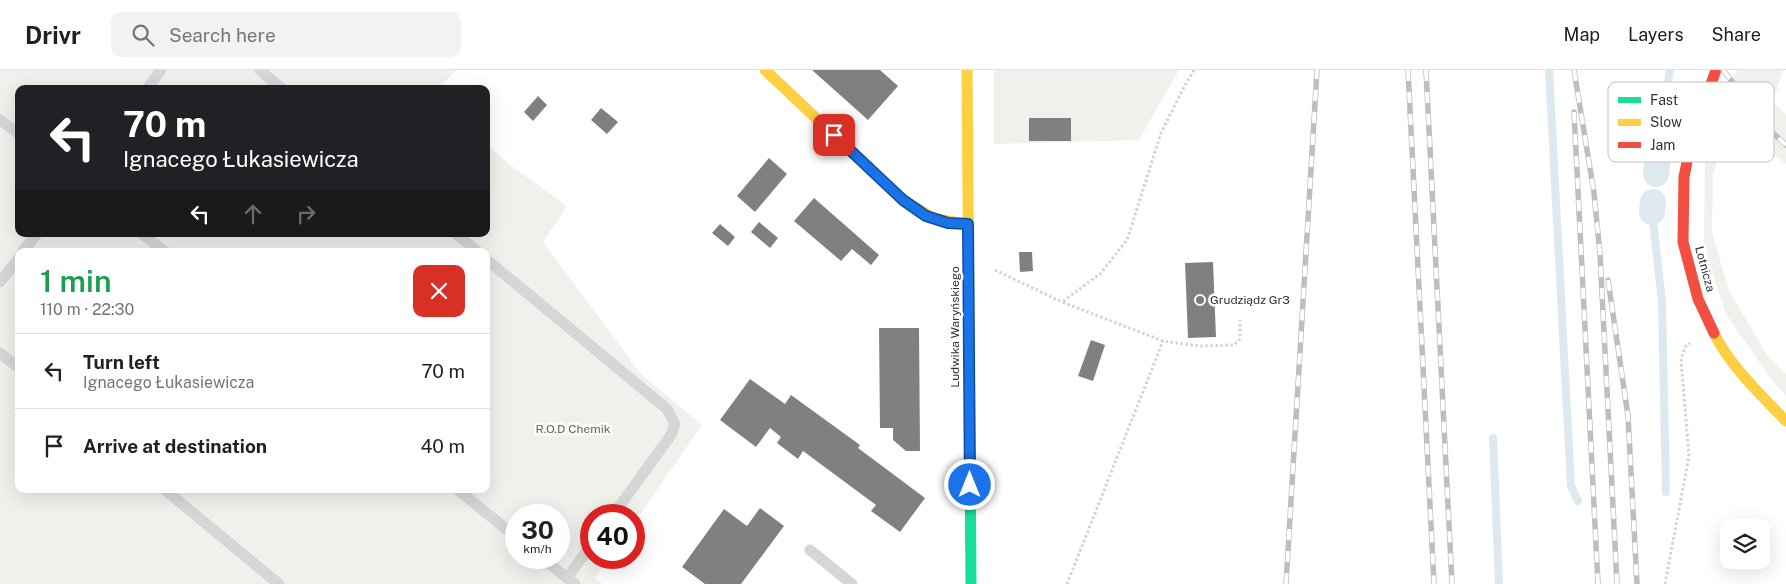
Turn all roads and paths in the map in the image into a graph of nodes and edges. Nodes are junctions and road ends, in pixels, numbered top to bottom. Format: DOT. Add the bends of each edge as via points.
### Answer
graph roads {
  1 [pos="161,70"];
  2 [pos="260,70"];
  3 [pos="765,70"];
  4 [pos="967,70"];
  5 [pos="1194,70"];
  6 [pos="1716,70"];
  7 [pos="1712,82"];
  8 [pos="150,85"];
  9 [pos="277,85"];
  10 [pos="0,120"];
  11 [pos="15,131"];
  12 [pos="1687,162"];
  13 [pos="968,224"];
  14 [pos="35,237"];
  15 [pos="146,237"];
  16 [pos="460,237"];
  17 [pos="26,248"];
  18 [pos="160,248"];
  19 [pos="473,248"];
  20 [pos="490,262"];
  21 [pos="15,263"];
  22 [pos="969,267"];
  23 [pos="0,282"];
  24 [pos="1062,302"];
  25 [pos="1240,320"];
  26 [pos="1712,329"];
  27 [pos="1162,341"];
  28 [pos="0,353"];
  29 [pos="15,365"];
  30 [pos="1786,421"];
  31 [pos="169,493"];
  32 [pos="462,493"];
  33 [pos="621,504"];
  34 [pos="505,528"];
  35 [pos="810,550"];
  36 [pos="580,565"];
  37 [pos="556,569"];
  38 [pos="571,581"];
  39 [pos="279,584"];
  40 [pos="852,584"];
  41 [pos="971,584"];
  42 [pos="1067,584"];
  43 [pos="1665,584"];
  1 -- 8 [label="lane"];
  2 -- 9 [label="lane"];
  3 -- 13 [label="street" via="903,200 926,216 948,223"];
  4 -- 13 [label="street, Ludwika Waryńskiego"];
  5 -- 24 [label="path" via="1161,133 1127,240 1100,274"];
  6 -- 7 [label="street, Lotnicza"];
  10 -- 11 [label="lane"];
  12 -- 26 [label="street, Lotnicza" via="1683,242 1698,299"];
  13 -- 22 [label="street, Ludwika Waryńskiego"];
  14 -- 17 [label="lane"];
  15 -- 18 [label="lane"];
  16 -- 19 [label="lane"];
  20 -- 33 [label="lane" via="667,409 675,424 672,435"];
  21 -- 23 [label="lane"];
  22 -- 24 [label="path" via="993,269"];
  22 -- 41 [label="street, Ludwika Waryńskiego"];
  24 -- 27 [label="path"];
  25 -- 27 [label="path" via="1240,339 1234,345 1199,346"];
  26 -- 30 [label="street, Lotnicza" via="1748,380"];
  26 -- 43 [label="path" via="1685,347 1681,359 1689,456"];
  27 -- 42 [label="path"];
  28 -- 29 [label="lane"];
  31 -- 39 [label="lane"];
  32 -- 34 [label="lane"];
  35 -- 40 [label="lane"];
  36 -- 38 [label="lane"];
  37 -- 38 [label="lane"];
}
